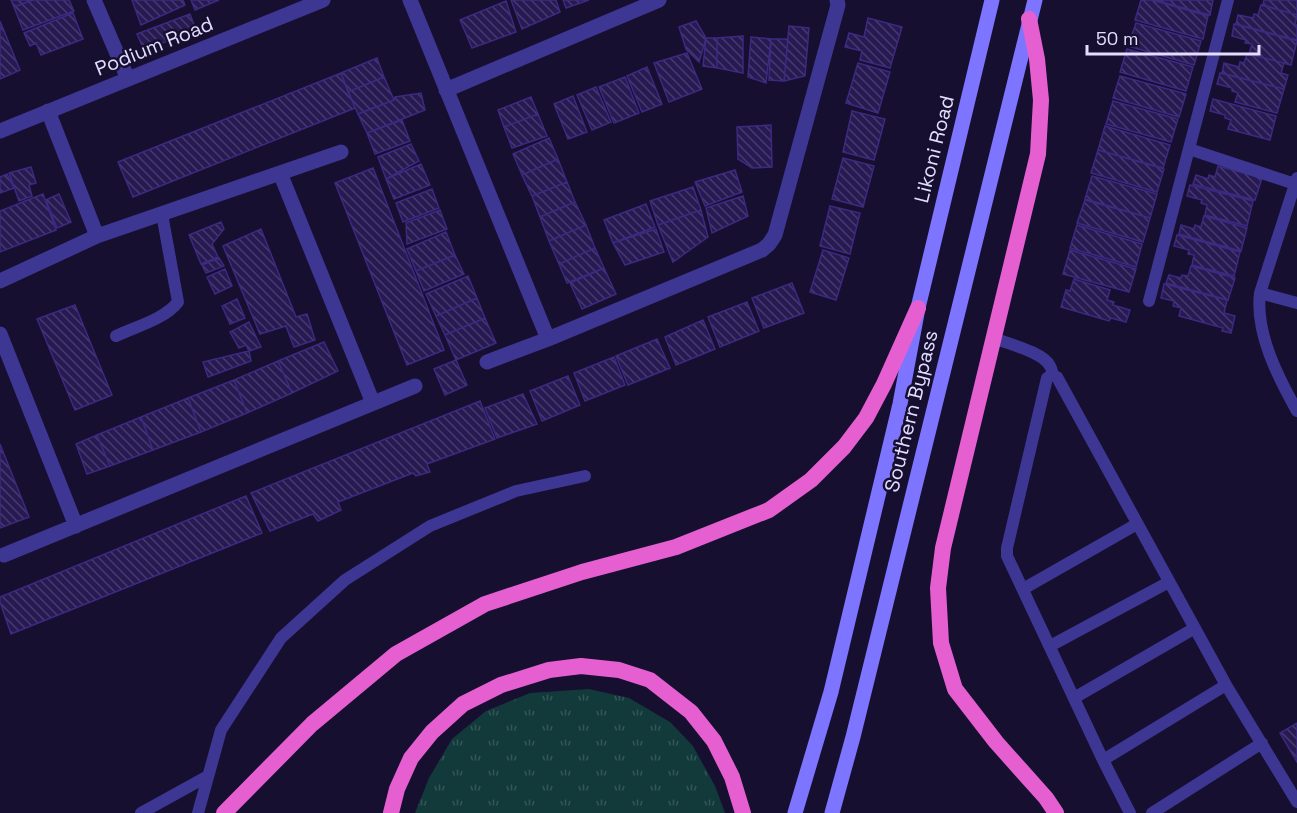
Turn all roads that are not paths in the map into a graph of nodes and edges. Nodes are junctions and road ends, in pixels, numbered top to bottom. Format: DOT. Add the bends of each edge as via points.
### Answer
graph roads {
  1 [pos="94,0"];
  2 [pos="282,0"];
  3 [pos="323,0"];
  4 [pos="410,0"];
  5 [pos="659,0"];
  6 [pos="837,0"];
  7 [pos="992,0"];
  8 [pos="1035,0"];
  9 [pos="1228,0"];
  10 [pos="289,14"];
  11 [pos="1029,19"];
  12 [pos="128,79"];
  13 [pos="446,90"];
  14 [pos="48,111"];
  15 [pos="0,131"];
  16 [pos="1189,149"];
  17 [pos="341,152"];
  18 [pos="280,173"];
  19 [pos="1296,181"];
  20 [pos="162,214"];
  21 [pos="97,236"];
  22 [pos="0,281"];
  23 [pos="1260,293"];
  24 [pos="1149,301"];
  25 [pos="1297,303"];
  26 [pos="918,308"];
  27 [pos="0,334"];
  28 [pos="116,336"];
  29 [pos="994,338"];
  30 [pos="548,339"];
  31 [pos="488,362"];
  32 [pos="1053,375"];
  33 [pos="415,386"];
  34 [pos="373,403"];
  35 [pos="1297,411"];
  36 [pos="585,476"];
  37 [pos="1137,524"];
  38 [pos="76,526"];
  39 [pos="4,555"];
  40 [pos="1169,582"];
  41 [pos="1023,589"];
  42 [pos="1195,628"];
  43 [pos="1050,646"];
  44 [pos="1226,685"];
  45 [pos="1074,698"];
  46 [pos="1262,743"];
  47 [pos="1103,759"];
  48 [pos="208,777"];
  49 [pos="1297,802"];
  50 [pos="141,813"];
  51 [pos="198,813"];
  52 [pos="224,813"];
  53 [pos="391,813"];
  54 [pos="743,813"];
  55 [pos="795,813"];
  56 [pos="832,813"];
  57 [pos="1056,813"];
  58 [pos="1130,813"];
  59 [pos="1152,813"];
  1 -- 12 [label="street"];
  2 -- 10 [label="street"];
  3 -- 10 [label="street, Podium Road"];
  4 -- 13 [label="street"];
  5 -- 13 [label="street"];
  6 -- 30 [label="street" via="808,118 775,235 769,244"];
  7 -- 26 [label="main road, Likoni Road"];
  8 -- 11 [label="main road"];
  9 -- 16 [label="lane"];
  10 -- 12 [label="street, Podium Road"];
  11 -- 29 [label="highway" via="1041,100 1038,154"];
  11 -- 56 [label="main road, Southern Bypass"];
  12 -- 14 [label="street, Podium Road"];
  13 -- 30 [label="street"];
  14 -- 15 [label="street, Podium Road"];
  14 -- 21 [label="street"];
  16 -- 19 [label="lane"];
  16 -- 24 [label="lane"];
  17 -- 18 [label="street"];
  18 -- 20 [label="street"];
  18 -- 34 [label="street"];
  19 -- 23 [label="lane"];
  20 -- 21 [label="street"];
  20 -- 28 [label="lane" via="178,302 164,315"];
  21 -- 22 [label="street"];
  23 -- 25 [label="lane"];
  23 -- 35 [label="lane" via="1263,335"];
  26 -- 52 [label="highway" via="866,418 811,480 769,510 676,547 485,604 396,654 312,724"];
  26 -- 55 [label="main road, Southern Bypass" via="900,404 831,692"];
  27 -- 38 [label="street"];
  29 -- 32 [label="lane" via="1034,353 1050,365"];
  29 -- 57 [label="highway" via="943,548 938,588 941,643 955,689"];
  30 -- 31 [label="street"];
  32 -- 37 [label="lane"];
  32 -- 41 [label="lane" via="1047,378 1007,548"];
  33 -- 34 [label="street"];
  34 -- 38 [label="street"];
  36 -- 48 [label="lane" via="516,491 430,526 345,580 281,638 221,730"];
  37 -- 40 [label="lane"];
  37 -- 41 [label="lane"];
  38 -- 39 [label="street"];
  40 -- 42 [label="lane"];
  40 -- 43 [label="lane"];
  41 -- 43 [label="lane"];
  42 -- 44 [label="lane"];
  42 -- 45 [label="lane"];
  43 -- 45 [label="lane"];
  44 -- 46 [label="lane"];
  44 -- 47 [label="lane"];
  45 -- 47 [label="lane"];
  46 -- 49 [label="lane"];
  46 -- 59 [label="lane"];
  47 -- 58 [label="lane"];
  48 -- 50 [label="lane"];
  48 -- 51 [label="lane"];
  53 -- 54 [label="highway" via="411,758 463,704 501,685 549,670 581,666 619,670 650,680 691,712 714,741 732,777"];
}
